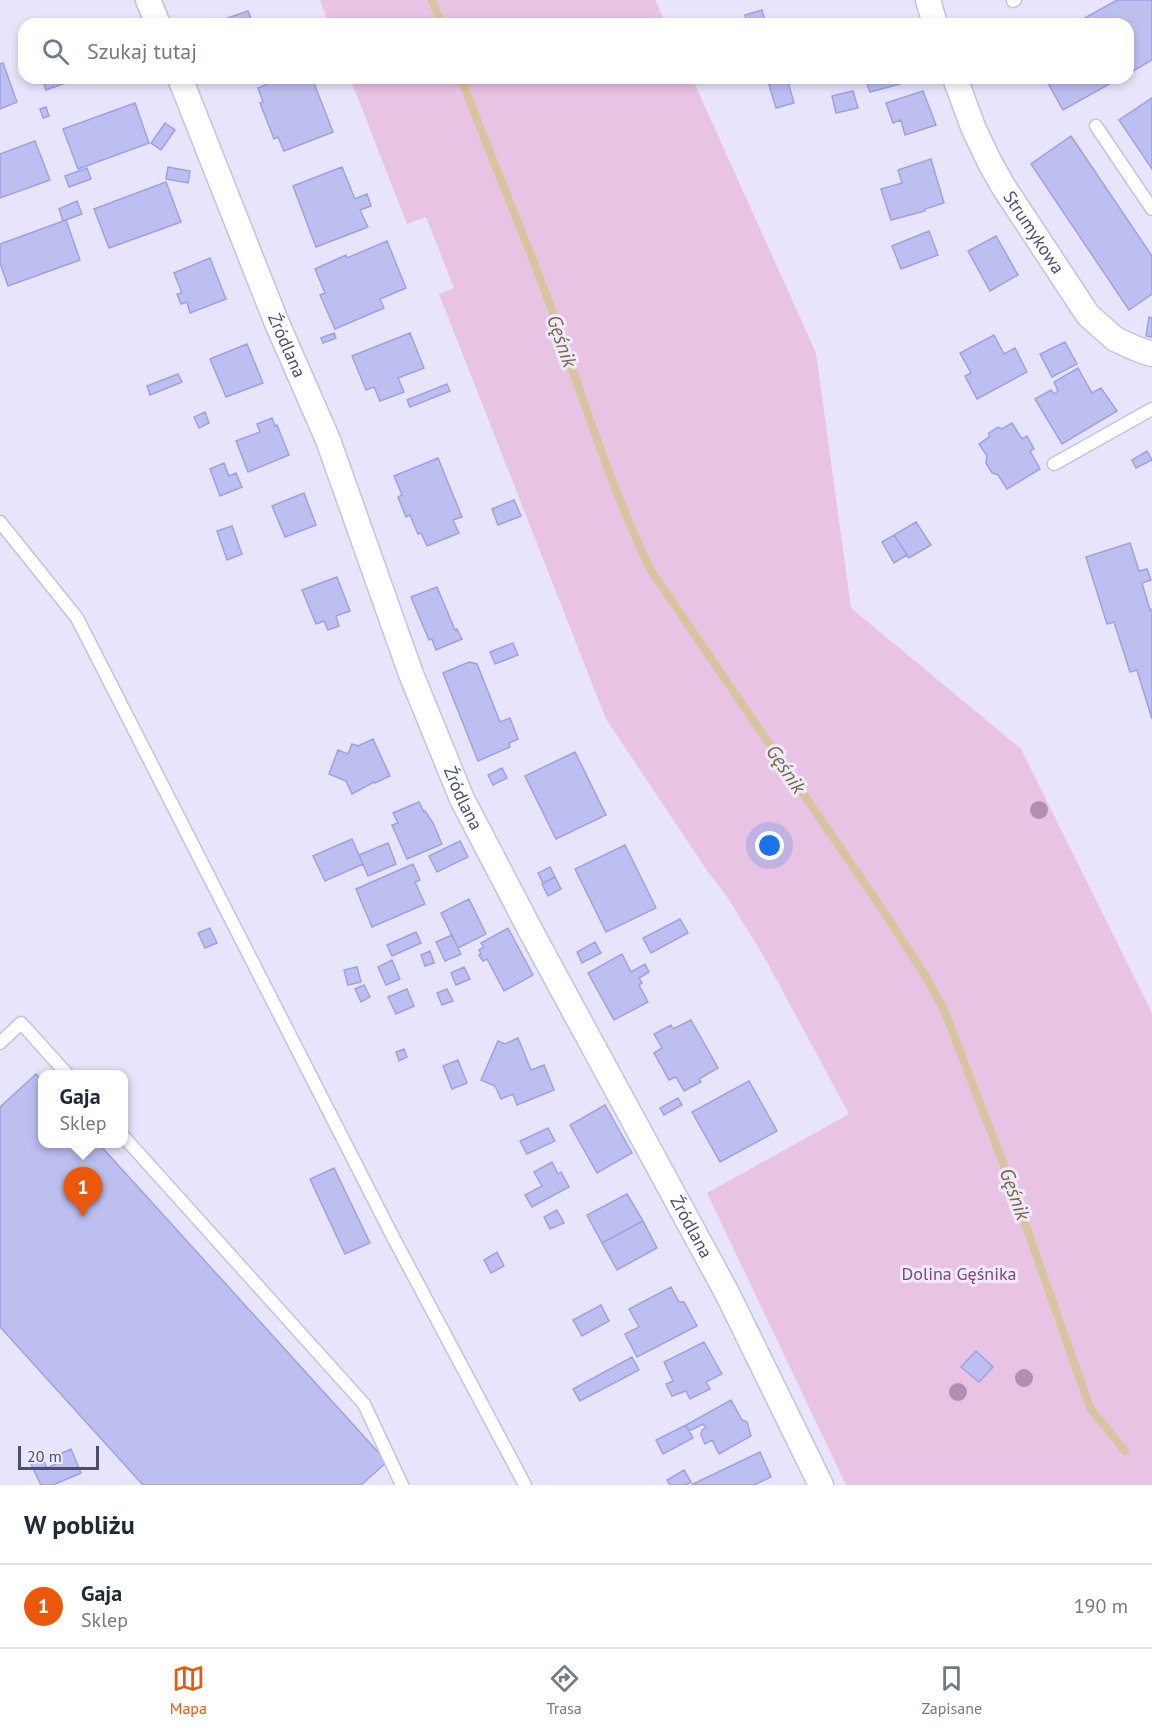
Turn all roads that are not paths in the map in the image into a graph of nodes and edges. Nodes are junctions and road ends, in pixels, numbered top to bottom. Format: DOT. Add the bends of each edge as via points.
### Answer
graph roads {
  1 [pos="148,0"];
  2 [pos="928,0"];
  3 [pos="156,18"];
  4 [pos="934,18"];
  5 [pos="182,84"];
  6 [pos="957,84"];
  7 [pos="1096,126"];
  8 [pos="1152,209"];
  9 [pos="1152,354"];
  10 [pos="1152,409"];
  11 [pos="1054,464"];
  12 [pos="0,522"];
  13 [pos="0,1042"];
  14 [pos="63,1070"];
  15 [pos="128,1143"];
  16 [pos="402,1485"];
  17 [pos="525,1485"];
  18 [pos="821,1485"];
  1 -- 3 [label="street"];
  2 -- 4 [label="street"];
  5 -- 18 [label="street, Źródlana" via="276,321 328,440 411,674 462,799 731,1300"];
  6 -- 9 [label="street, Strumykowa" via="973,127 1003,186 1088,315 1115,339"];
  7 -- 8 [label="lane"];
  10 -- 11 [label="lane"];
  12 -- 17 [label="lane" via="77,618 388,1227"];
  13 -- 14 [label="lane" via="21,1023"];
  15 -- 16 [label="lane" via="364,1404"];
}
